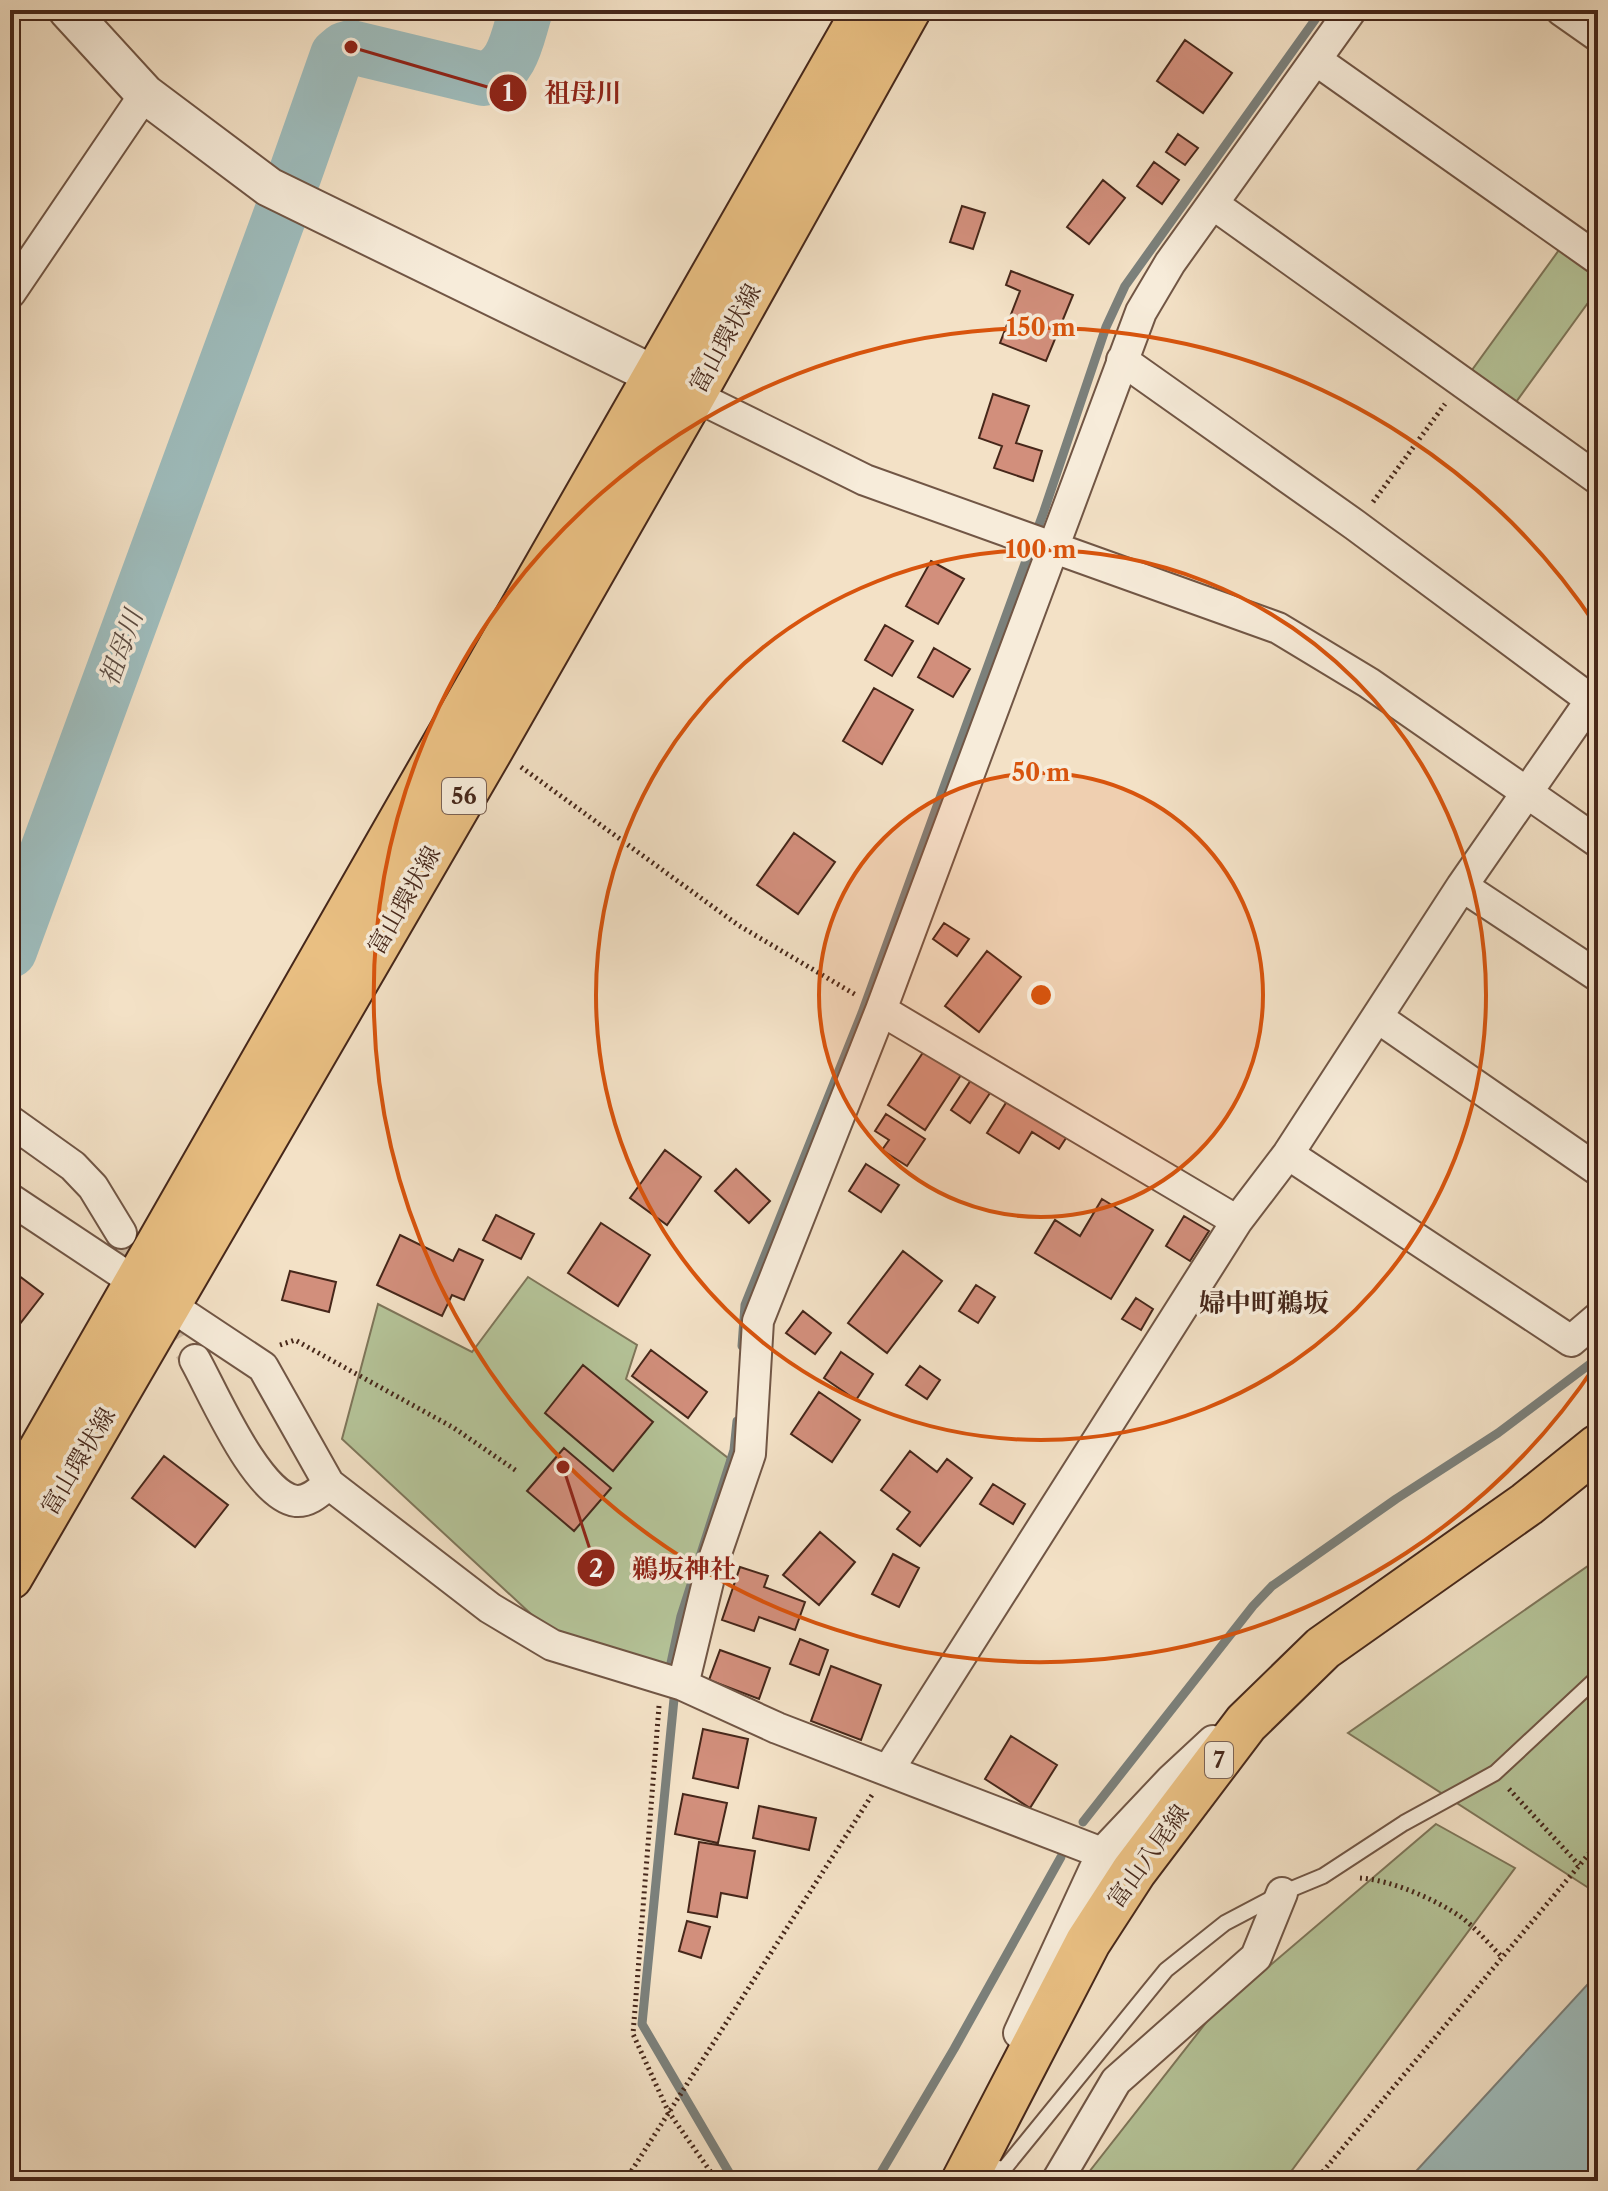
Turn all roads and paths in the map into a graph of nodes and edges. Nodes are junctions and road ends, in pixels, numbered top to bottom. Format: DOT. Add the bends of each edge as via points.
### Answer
graph roads {
  1 [pos="68,10"];
  2 [pos="865,10"];
  3 [pos="908,10"];
  4 [pos="1351,10"];
  5 [pos="1561,10"];
  6 [pos="1598,36"];
  7 [pos="1316,60"];
  8 [pos="145,94"];
  9 [pos="1213,204"];
  10 [pos="1598,259"];
  11 [pos="10,293"];
  12 [pos="1122,360"];
  13 [pos="1461,382"];
  14 [pos="675,386"];
  15 [pos="1598,479"];
  16 [pos="1355,525"];
  17 [pos="1054,549"];
  18 [pos="1595,695"];
  19 [pos="492,747"];
  20 [pos="1527,793"];
  21 [pos="1598,842"];
  22 [pos="1462,886"];
  23 [pos="1598,976"];
  24 [pos="881,1010"];
  25 [pos="1377,1017"];
  26 [pos="10,1121"];
  27 [pos="1288,1154"];
  28 [pos="1598,1170"];
  29 [pos="10,1199"];
  30 [pos="1237,1221"];
  31 [pos="121,1233"];
  32 [pos="153,1295"];
  33 [pos="1598,1318"];
  34 [pos="249,1357"];
  35 [pos="195,1360"];
  36 [pos="1598,1447"];
  37 [pos="518,1472"];
  38 [pos="329,1484"];
  39 [pos="10,1504"];
  40 [pos="10,1577"];
  41 [pos="1323,1648"];
  42 [pos="1598,1677"];
  43 [pos="672,1681"];
  44 [pos="889,1769"];
  45 [pos="1495,1773"];
  46 [pos="1598,1843"];
  47 [pos="1102,1853"];
  48 [pos="1579,1865"];
  49 [pos="1323,1876"];
  50 [pos="1282,1893"];
  51 [pos="1502,1957"];
  52 [pos="668,2111"];
  53 [pos="970,2172"];
  54 [pos="625,2181"];
  55 [pos="717,2181"];
  56 [pos="1057,2181"];
  57 [pos="1315,2181"];
  1 -- 8 [label="street"];
  2 -- 14 [label="main road, 富山環状線 / 56"];
  3 -- 14 [label="main road, 富山環状線 / 56"];
  4 -- 7 [label="street"];
  5 -- 6 [label="street"];
  7 -- 9 [label="street"];
  7 -- 10 [label="street"];
  8 -- 11 [label="street"];
  8 -- 14 [label="street" via="269,187"];
  9 -- 12 [label="street" via="1141,312"];
  9 -- 13 [label="street"];
  12 -- 16 [label="street"];
  12 -- 17 [label="street"];
  13 -- 15 [label="street"];
  13 -- 16 [label="path"];
  14 -- 17 [label="street" via="865,480"];
  14 -- 19 [label="main road, 富山環状線 / 56"];
  14 -- 32 [label="main road, 富山環状線 / 56"];
  16 -- 18 [label="street"];
  17 -- 20 [label="street" via="1278,628 1369,683"];
  17 -- 24 [label="street"];
  18 -- 20 [label="street"];
  19 -- 24 [label="path" via="738,925"];
  19 -- 32 [label="main road, 富山環状線 / 56"];
  20 -- 21 [label="street"];
  20 -- 22 [label="street"];
  22 -- 23 [label="street"];
  22 -- 25 [label="street"];
  24 -- 30 [label="street"];
  24 -- 43 [label="street" via="758,1321 750,1454"];
  25 -- 27 [label="street"];
  25 -- 28 [label="street"];
  26 -- 31 [label="street" via="73,1166 93,1187"];
  27 -- 30 [label="street"];
  27 -- 33 [label="street" via="1571,1341"];
  29 -- 32 [label="street"];
  30 -- 44 [label="street"];
  32 -- 34 [label="street"];
  32 -- 39 [label="main road, 富山環状線 / 56"];
  32 -- 40 [label="main road, 富山環状線 / 56"];
  34 -- 37 [label="path" via="295,1340 454,1428"];
  34 -- 38 [label="street" via="263,1367"];
  35 -- 38 [label="street" via="251,1465 277,1490 295,1501 313,1498"];
  36 -- 41 [label="main road, 富山八尾線 / 7" via="1527,1504"];
  38 -- 43 [label="street" via="490,1608 552,1645"];
  41 -- 47 [label="street" via="1281,1678 1171,1780"];
  41 -- 53 [label="main road, 富山八尾線 / 7" via="1246,1723 1134,1871 1088,1942"];
  42 -- 45 [label="lane"];
  43 -- 44 [label="street" via="777,1728"];
  43 -- 52 [label="path" via="633,2034"];
  44 -- 47 [label="street"];
  44 -- 52 [label="path"];
  45 -- 48 [label="path"];
  45 -- 49 [label="lane"];
  46 -- 48 [label="path"];
  47 -- 53 [label="street" via="996,2082"];
  48 -- 51 [label="path"];
  49 -- 50 [label="lane"];
  49 -- 51 [label="path" via="1372,1879 1405,1889 1461,1917"];
  50 -- 53 [label="lane" via="1225,1923 1166,1970 1004,2169"];
  50 -- 56 [label="street" via="1256,1957 1116,2081"];
  51 -- 57 [label="path"];
  52 -- 54 [label="path"];
  52 -- 55 [label="path"];
}
